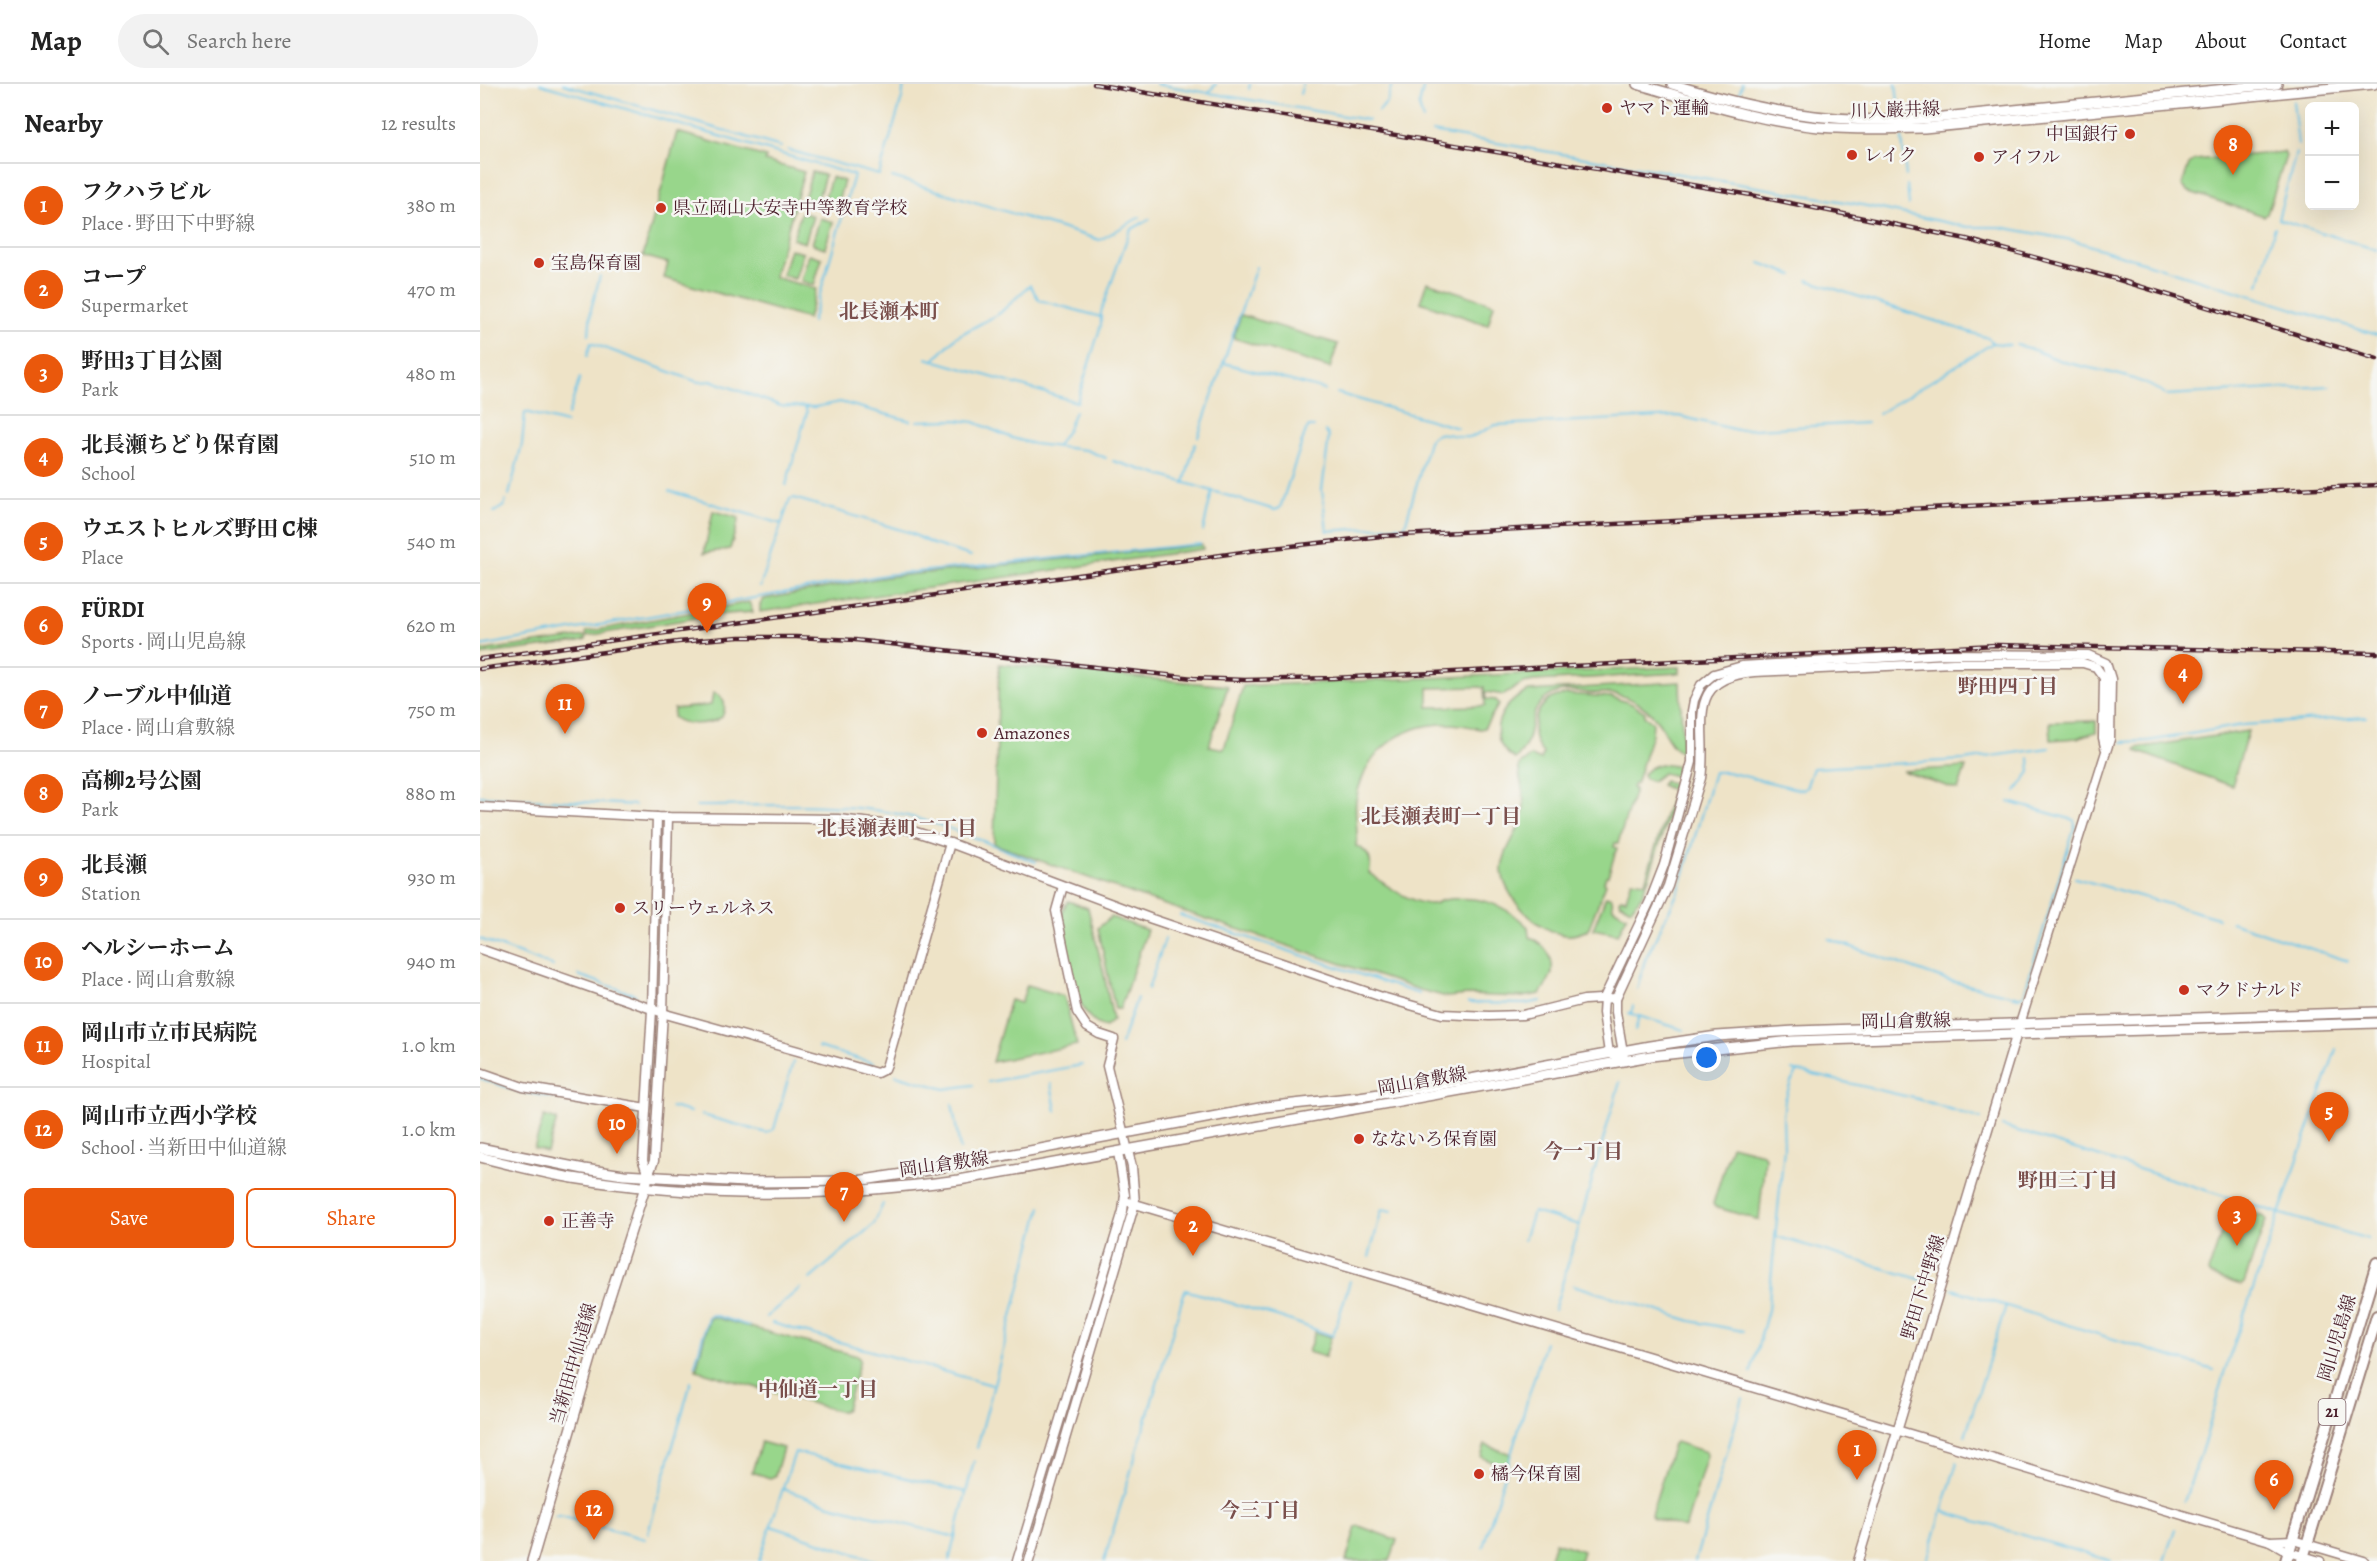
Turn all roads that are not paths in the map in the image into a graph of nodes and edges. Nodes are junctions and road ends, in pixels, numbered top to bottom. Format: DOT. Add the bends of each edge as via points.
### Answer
graph roads {
  1 [pos="1637,84"];
  2 [pos="1671,84"];
  3 [pos="2277,84"];
  4 [pos="2374,84"];
  5 [pos="2105,747"];
  6 [pos="480,807"];
  7 [pos="657,817"];
  8 [pos="668,817"];
  9 [pos="950,843"];
  10 [pos="1063,886"];
  11 [pos="480,949"];
  12 [pos="1604,998"];
  13 [pos="1616,998"];
  14 [pos="652,1010"];
  15 [pos="2377,1012"];
  16 [pos="663,1013"];
  17 [pos="2022,1023"];
  18 [pos="2377,1023"];
  19 [pos="2017,1035"];
  20 [pos="1623,1050"];
  21 [pos="1609,1053"];
  22 [pos="1625,1061"];
  23 [pos="480,1072"];
  24 [pos="646,1108"];
  25 [pos="1124,1133"];
  26 [pos="480,1148"];
  27 [pos="1123,1151"];
  28 [pos="480,1157"];
  29 [pos="648,1176"];
  30 [pos="646,1187"];
  31 [pos="1125,1201"];
  32 [pos="1135,1203"];
  33 [pos="2377,1263"];
  34 [pos="2377,1316"];
  35 [pos="1898,1430"];
  36 [pos="2293,1540"];
  37 [pos="2270,1541"];
  38 [pos="2307,1544"];
  39 [pos="2288,1556"];
  40 [pos="2303,1559"];
  41 [pos="532,1561"];
  42 [pos="1017,1561"];
  43 [pos="1029,1561"];
  44 [pos="1858,1561"];
  45 [pos="2320,1561"];
  46 [pos="2364,1561"];
  1 -- 4 [label="main road, 川入巌井線" via="1768,119 1864,129 1924,128"];
  2 -- 3 [label="main road, 川入巌井線" via="1770,111 1863,120 1923,119"];
  5 -- 12 [label="street" via="2110,738 2110,671 2103,660 2088,655 1945,654 1753,665 1714,674 1701,685 1694,700 1692,762 1659,882"];
  5 -- 13 [label="street" via="2104,678 2096,667 2084,663 1953,663 1754,672 1722,680 1714,686 1701,712 1701,778 1668,886"];
  5 -- 17 [label="street, 野田下中野線"];
  6 -- 7 [label="street"];
  7 -- 8 [label="street"];
  7 -- 14 [label="street"];
  8 -- 9 [label="street" via="855,820 910,830"];
  8 -- 16 [label="street"];
  9 -- 10 [label="street"];
  9 -- 16 [label="street" via="887,1064 881,1072 873,1073"];
  10 -- 12 [label="street" via="1373,994 1442,1014 1523,1015"];
  10 -- 25 [label="street" via="1056,911 1077,1012 1087,1027 1114,1039 1107,1066"];
  11 -- 14 [label="street"];
  12 -- 13 [label="street"];
  12 -- 21 [label="street"];
  13 -- 20 [label="street"];
  14 -- 16 [label="street"];
  14 -- 24 [label="street"];
  15 -- 17 [label="main road, 岡山倉敷線"];
  16 -- 29 [label="street" via="654,1161"];
  17 -- 19 [label="street, 野田下中野線"];
  17 -- 20 [label="main road, 岡山倉敷線" via="1795,1030 1717,1036"];
  18 -- 19 [label="main road, 岡山倉敷線"];
  19 -- 22 [label="main road, 岡山倉敷線" via="1792,1041"];
  19 -- 35 [label="street, 野田下中野線"];
  20 -- 21 [label="main road, 岡山倉敷線"];
  20 -- 22 [label="street"];
  21 -- 22 [label="street"];
  21 -- 25 [label="main road, 岡山倉敷線" via="1421,1088 1265,1107"];
  22 -- 27 [label="main road, 岡山倉敷線"];
  23 -- 24 [label="street" via="523,1087"];
  24 -- 29 [label="street" via="643,1161"];
  25 -- 27 [label="street"];
  25 -- 29 [label="main road, 岡山倉敷線" via="857,1181 764,1182"];
  26 -- 29 [label="main road, 岡山倉敷線" via="584,1169"];
  27 -- 30 [label="main road, 岡山倉敷線" via="959,1180 868,1190 778,1194"];
  27 -- 31 [label="street"];
  27 -- 32 [label="street" via="1134,1180"];
  28 -- 30 [label="main road, 岡山倉敷線" via="571,1178"];
  29 -- 30 [label="main road, 当新田中仙道線"];
  30 -- 41 [label="main road, 当新田中仙道線" via="601,1324"];
  31 -- 32 [label="street"];
  31 -- 42 [label="street"];
  32 -- 35 [label="street"];
  32 -- 43 [label="street"];
  33 -- 36 [label="main road, 岡山児島線 / 21"];
  34 -- 38 [label="main road, 岡山児島線 / 21"];
  35 -- 37 [label="street"];
  35 -- 44 [label="street, 野田下中野線"];
  36 -- 37 [label="street"];
  36 -- 38 [label="street"];
  36 -- 39 [label="main road, 岡山児島線 / 21"];
  37 -- 39 [label="street"];
  38 -- 40 [label="main road, 岡山児島線 / 21"];
  38 -- 46 [label="street"];
  39 -- 40 [label="street"];
  40 -- 45 [label="street"];
}
